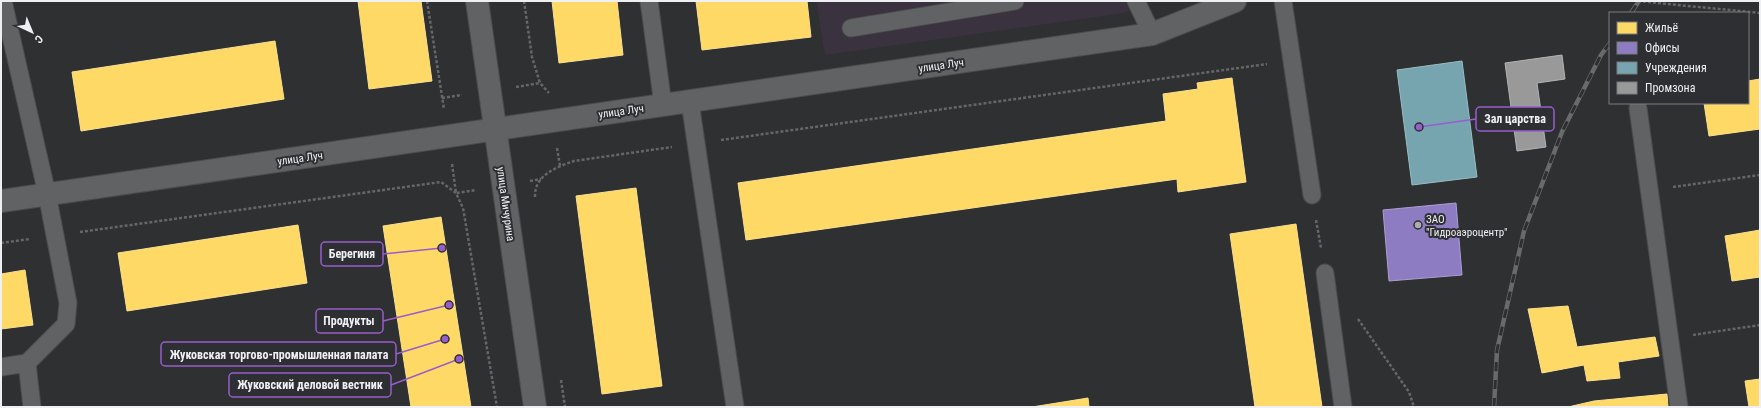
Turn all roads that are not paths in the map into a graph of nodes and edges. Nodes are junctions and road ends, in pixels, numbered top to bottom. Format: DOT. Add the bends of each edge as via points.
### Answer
graph roads {
  1 [pos="3,1"];
  2 [pos="477,1"];
  3 [pos="649,1"];
  4 [pos="1015,1"];
  5 [pos="1136,1"];
  6 [pos="1235,1"];
  7 [pos="1283,1"];
  8 [pos="851,28"];
  9 [pos="1152,34"];
  10 [pos="690,102"];
  11 [pos="663,105"];
  12 [pos="1638,108"];
  13 [pos="495,130"];
  14 [pos="47,194"];
  15 [pos="1312,195"];
  16 [pos="1,201"];
  17 [pos="1325,273"];
  18 [pos="27,364"];
  19 [pos="1,367"];
  20 [pos="32,407"];
  21 [pos="535,407"];
  22 [pos="735,407"];
  23 [pos="1342,407"];
  24 [pos="1679,407"];
  1 -- 14 [label="lane"];
  2 -- 13 [label="street, улица Мичурина"];
  3 -- 11 [label="lane"];
  4 -- 8 [label="lane"];
  5 -- 9 [label="lane"];
  6 -- 9 [label="street, улица Луч"];
  7 -- 15 [label="lane"];
  9 -- 10 [label="street, улица Луч"];
  10 -- 11 [label="street, улица Луч"];
  10 -- 22 [label="lane"];
  11 -- 13 [label="street, улица Луч"];
  12 -- 24 [label="lane"];
  13 -- 14 [label="street, улица Луч"];
  13 -- 21 [label="street, улица Мичурина"];
  14 -- 16 [label="street, улица Луч"];
  14 -- 18 [label="lane" via="68,303 66,324"];
  17 -- 23 [label="lane"];
  18 -- 19 [label="lane"];
  18 -- 20 [label="lane"];
}
